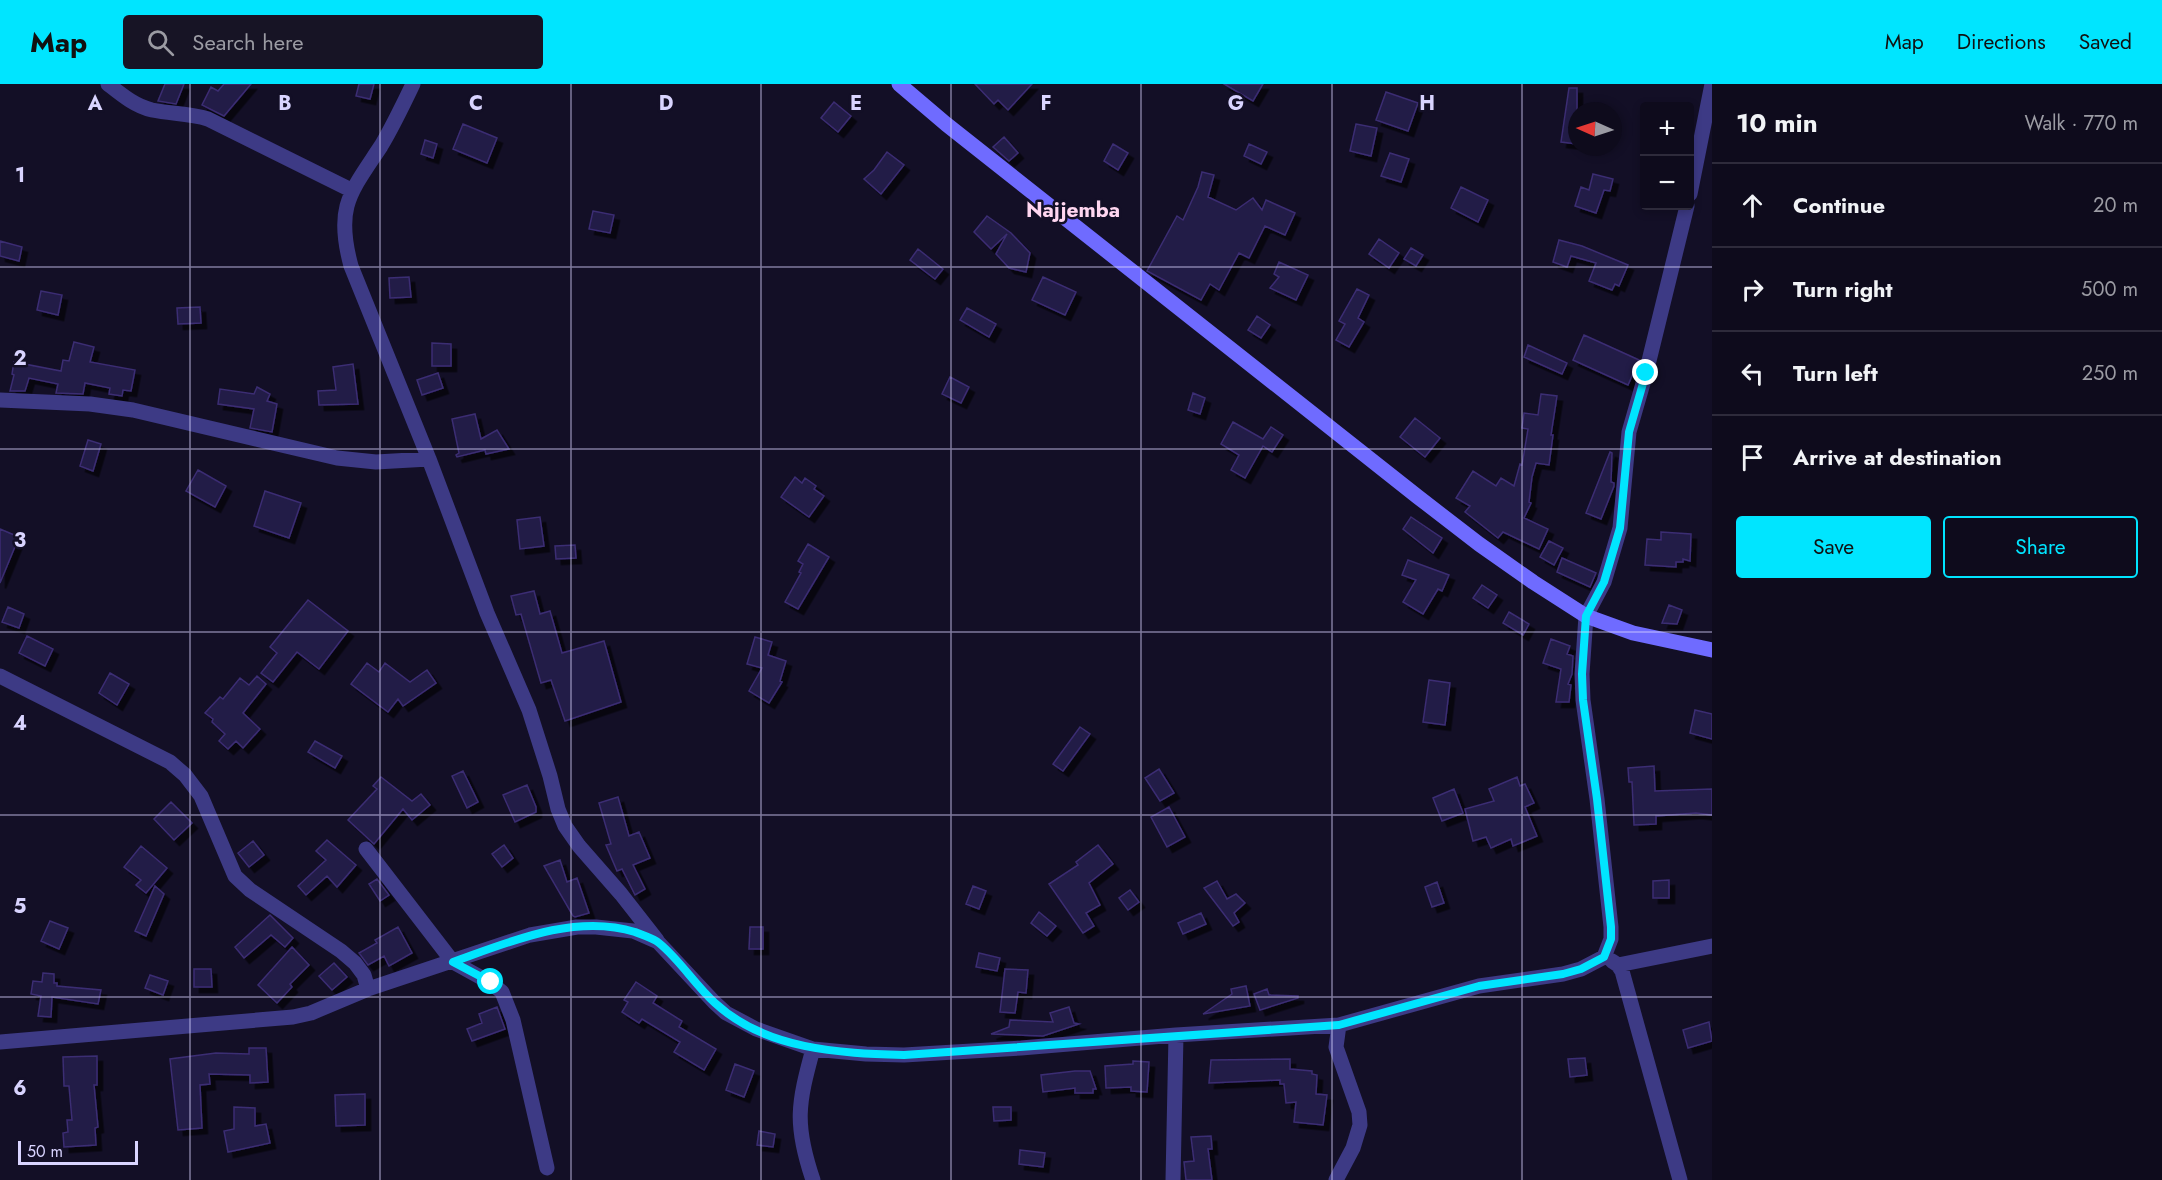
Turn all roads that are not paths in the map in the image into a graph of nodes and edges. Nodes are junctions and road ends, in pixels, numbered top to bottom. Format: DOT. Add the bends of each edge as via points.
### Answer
graph roads {
  1 [pos="108,84"];
  2 [pos="413,84"];
  3 [pos="899,84"];
  4 [pos="1712,84"];
  5 [pos="1694,170"];
  6 [pos="351,190"];
  7 [pos="1686,210"];
  8 [pos="0,400"];
  9 [pos="429,459"];
  10 [pos="1586,616"];
  11 [pos="1712,650"];
  12 [pos="0,676"];
  13 [pos="366,849"];
  14 [pos="658,942"];
  15 [pos="1712,946"];
  16 [pos="1604,957"];
  17 [pos="453,962"];
  18 [pos="1618,965"];
  19 [pos="368,989"];
  20 [pos="1339,1025"];
  21 [pos="1176,1035"];
  22 [pos="0,1042"];
  23 [pos="813,1049"];
  24 [pos="547,1168"];
  25 [pos="813,1180"];
  26 [pos="1173,1180"];
  27 [pos="1336,1180"];
  28 [pos="1680,1180"];
  1 -- 6 [label="street" via="140,106 208,119"];
  2 -- 6 [label="street" via="382,144"];
  3 -- 10 [label="street" via="1479,544"];
  4 -- 5 [label="street"];
  6 -- 9 [label="street" via="344,224 351,266"];
  7 -- 10 [label="street" via="1629,432 1620,528 1604,582"];
  8 -- 9 [label="street" via="133,410 337,458 376,462"];
  9 -- 14 [label="street" via="529,710 565,826"];
  10 -- 11 [label="street" via="1634,633"];
  10 -- 16 [label="street" via="1583,700 1611,927"];
  12 -- 19 [label="street" via="170,762 201,796 236,876 250,890 348,957 364,975"];
  13 -- 17 [label="street"];
  14 -- 17 [label="street" via="633,932 577,927 530,935"];
  14 -- 23 [label="street" via="726,1012 771,1036"];
  15 -- 18 [label="street"];
  16 -- 18 [label="street"];
  16 -- 20 [label="street" via="1563,974 1479,986"];
  17 -- 19 [label="street"];
  17 -- 24 [label="street" via="491,982 508,1004"];
  18 -- 28 [label="street"];
  19 -- 22 [label="street" via="311,1013 276,1020"];
  20 -- 21 [label="street"];
  20 -- 27 [label="street" via="1336,1047 1357,1105 1360,1125"];
  21 -- 23 [label="street" via="904,1055"];
  21 -- 26 [label="street"];
  23 -- 25 [label="street" via="799,1111 802,1144"];
}
